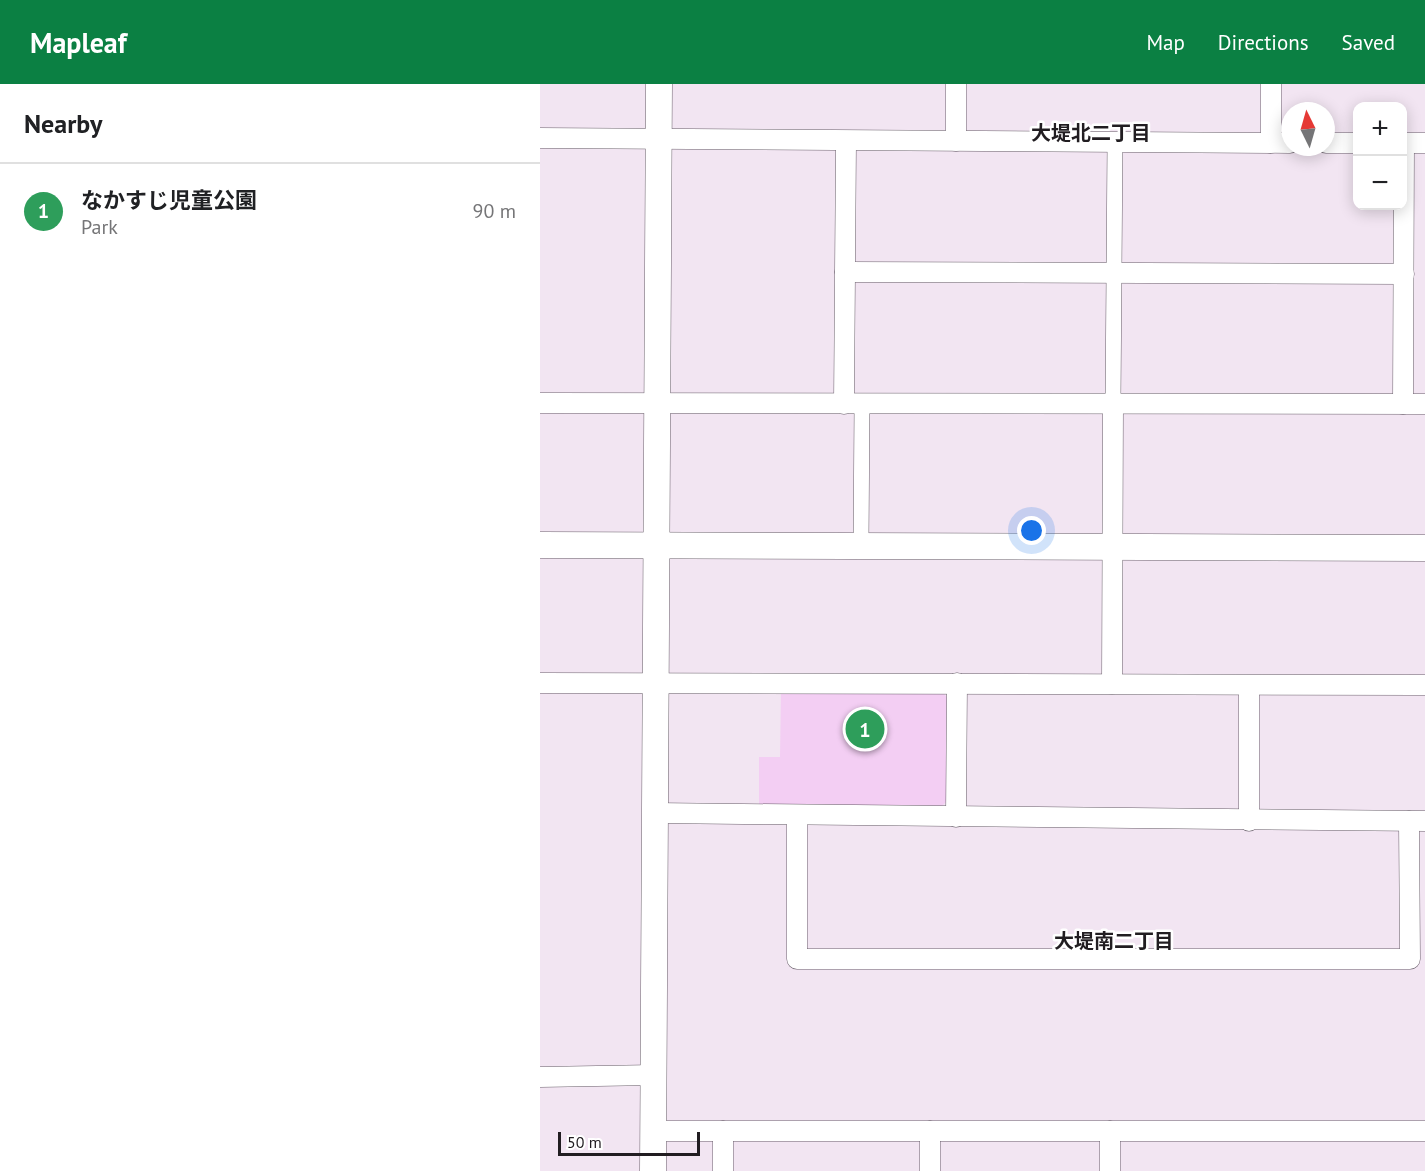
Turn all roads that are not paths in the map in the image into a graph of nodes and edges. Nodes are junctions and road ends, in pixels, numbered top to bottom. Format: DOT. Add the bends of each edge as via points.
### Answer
graph roads {
  1 [pos="658,84"];
  2 [pos="956,84"];
  3 [pos="1271,84"];
  4 [pos="540,138"];
  5 [pos="658,140"];
  6 [pos="846,141"];
  7 [pos="956,141"];
  8 [pos="1115,142"];
  9 [pos="1281,143"];
  10 [pos="1335,143"];
  11 [pos="1353,143"];
  12 [pos="1407,143"];
  13 [pos="1425,143"];
  14 [pos="1403,156"];
  15 [pos="845,272"];
  16 [pos="1113,273"];
  17 [pos="1404,274"];
  18 [pos="540,403"];
  19 [pos="657,403"];
  20 [pos="853,404"];
  21 [pos="1113,404"];
  22 [pos="1403,404"];
  23 [pos="1425,404"];
  24 [pos="540,545"];
  25 [pos="656,545"];
  26 [pos="861,546"];
  27 [pos="1112,547"];
  28 [pos="1425,548"];
  29 [pos="540,683"];
  30 [pos="656,683"];
  31 [pos="957,684"];
  32 [pos="1112,684"];
  33 [pos="1425,685"];
  34 [pos="1250,686"];
  35 [pos="655,813"];
  36 [pos="797,815"];
  37 [pos="956,817"];
  38 [pos="1249,820"];
  39 [pos="1417,821"];
  40 [pos="654,1075"];
  41 [pos="540,1077"];
  42 [pos="653,1131"];
  43 [pos="723,1131"];
  44 [pos="930,1131"];
  45 [pos="1110,1131"];
  46 [pos="1425,1131"];
  47 [pos="653,1171"];
  48 [pos="723,1171"];
  49 [pos="930,1171"];
  50 [pos="1110,1171"];
  1 -- 5 [label="street"];
  2 -- 7 [label="street"];
  3 -- 9 [label="street"];
  4 -- 5 [label="street"];
  5 -- 6 [label="street"];
  5 -- 19 [label="street"];
  6 -- 7 [label="street"];
  6 -- 15 [label="street"];
  7 -- 8 [label="street"];
  8 -- 9 [label="street"];
  8 -- 16 [label="street"];
  10 -- 11 [label="street"];
  12 -- 13 [label="street"];
  14 -- 17 [label="street"];
  15 -- 16 [label="street"];
  15 -- 20 [label="street"];
  16 -- 17 [label="street"];
  16 -- 21 [label="street"];
  17 -- 22 [label="street"];
  18 -- 19 [label="street"];
  19 -- 20 [label="street"];
  19 -- 25 [label="street"];
  20 -- 21 [label="street"];
  20 -- 26 [label="street"];
  21 -- 22 [label="street"];
  21 -- 27 [label="street"];
  22 -- 23 [label="street"];
  24 -- 25 [label="street"];
  25 -- 26 [label="street"];
  25 -- 30 [label="street"];
  26 -- 27 [label="street"];
  27 -- 28 [label="street"];
  27 -- 32 [label="street"];
  29 -- 30 [label="street"];
  30 -- 31 [label="street"];
  30 -- 35 [label="street"];
  31 -- 32 [label="street"];
  31 -- 37 [label="street"];
  32 -- 34 [label="street"];
  33 -- 34 [label="street"];
  34 -- 38 [label="street"];
  35 -- 36 [label="street"];
  35 -- 40 [label="street"];
  36 -- 37 [label="street"];
  36 -- 39 [label="street" via="797,959 1410,959"];
  37 -- 38 [label="street"];
  38 -- 39 [label="street"];
  40 -- 41 [label="street"];
  40 -- 42 [label="street"];
  42 -- 43 [label="street"];
  42 -- 47 [label="street"];
  43 -- 44 [label="street"];
  43 -- 48 [label="street"];
  44 -- 45 [label="street"];
  44 -- 49 [label="street"];
  45 -- 46 [label="street"];
  45 -- 50 [label="street"];
}
